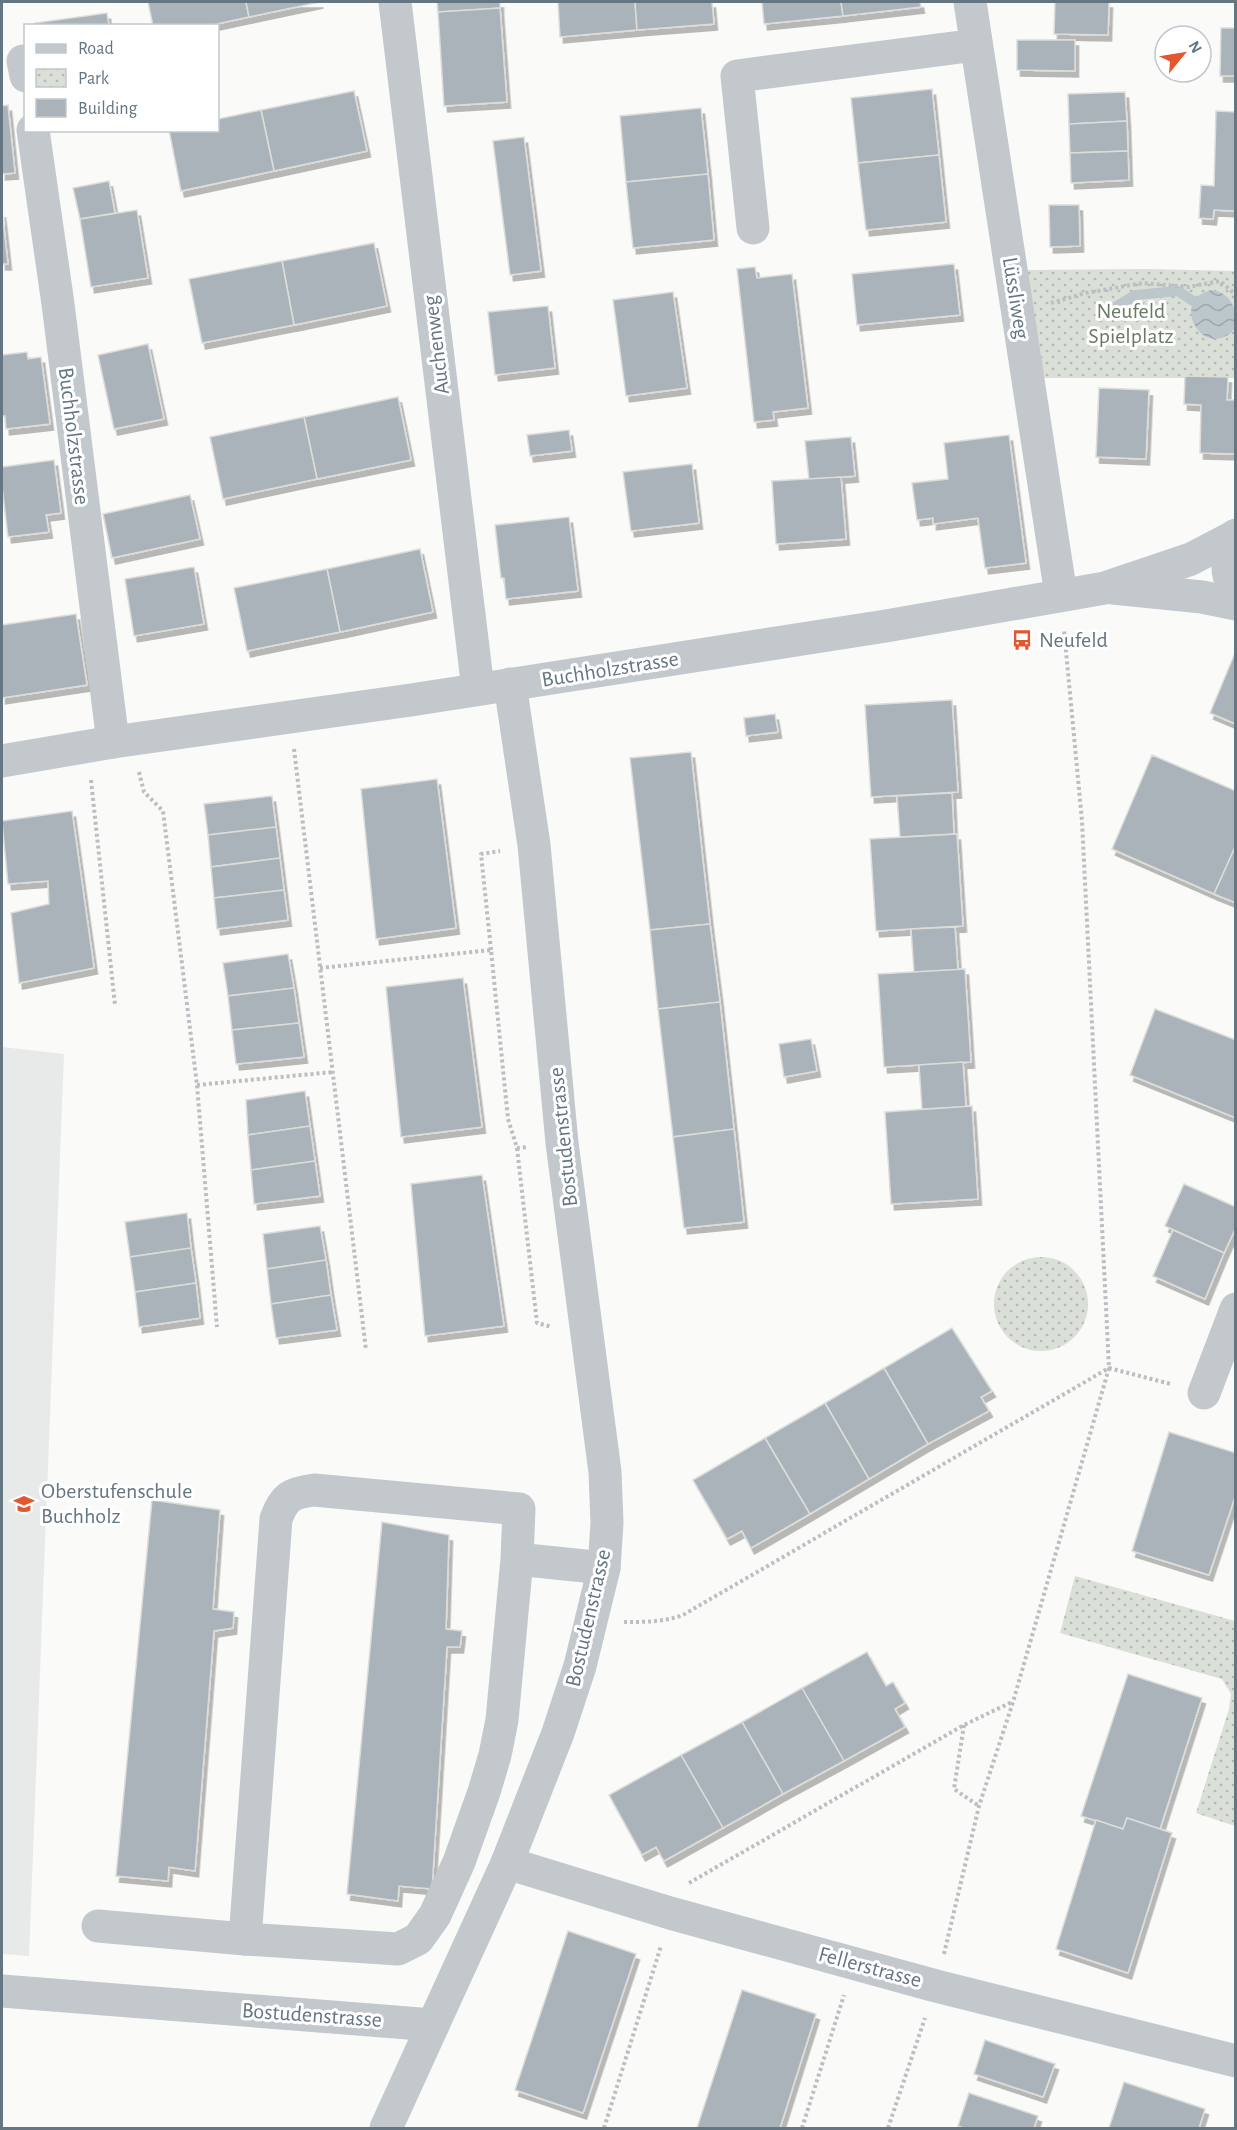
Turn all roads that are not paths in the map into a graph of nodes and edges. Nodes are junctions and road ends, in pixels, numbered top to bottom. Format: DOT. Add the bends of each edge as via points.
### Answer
graph roads {
  1 [pos="395,2"];
  2 [pos="970,2"];
  3 [pos="976,45"];
  4 [pos="33,132"];
  5 [pos="753,228"];
  6 [pos="1235,535"];
  7 [pos="1105,588"];
  8 [pos="1236,594"];
  9 [pos="1061,595"];
  10 [pos="1236,604"];
  11 [pos="510,684"];
  12 [pos="478,689"];
  13 [pos="111,743"];
  14 [pos="2,761"];
  15 [pos="1236,1309"];
  16 [pos="1204,1393"];
  17 [pos="517,1559"];
  18 [pos="604,1568"];
  19 [pos="507,1863"];
  20 [pos="98,1926"];
  21 [pos="245,1939"];
  22 [pos="2,1991"];
  23 [pos="433,2025"];
  24 [pos="1236,2061"];
  25 [pos="386,2128"];
  1 -- 12 [label="street, Auchenweg"];
  2 -- 3 [label="street, Lüssliweg"];
  3 -- 5 [label="street" via="737,76"];
  3 -- 9 [label="street, Lüssliweg"];
  4 -- 13 [label="street, Buchholzstrasse"];
  6 -- 7 [label="street, Buchholzstrasse" via="1191,559"];
  6 -- 8 [label="street" via="1227,572"];
  7 -- 9 [label="street, Buchholzstrasse"];
  7 -- 10 [label="street, Buchholzstrasse"];
  9 -- 11 [label="street, Buchholzstrasse"];
  11 -- 12 [label="street, Buchholzstrasse"];
  11 -- 18 [label="street, Bostudenstrasse" via="534,845 562,1143 605,1472"];
  12 -- 13 [label="street, Buchholzstrasse"];
  13 -- 14 [label="street, Buchholzstrasse"];
  15 -- 16 [label="street"];
  17 -- 18 [label="street"];
  17 -- 21 [label="street" via="502,1720 495,1755 459,1862 435,1915 418,1939 398,1949"];
  17 -- 21 [label="street" via="519,1509 314,1490 296,1492 282,1503 276,1520"];
  18 -- 19 [label="street, Bostudenstrasse" via="580,1666 558,1733"];
  19 -- 23 [label="street, Bostudenstrasse"];
  19 -- 24 [label="street, Fellerstrasse" via="670,1913 936,1986"];
  20 -- 21 [label="street"];
  22 -- 23 [label="street, Bostudenstrasse"];
  23 -- 25 [label="street"];
}
